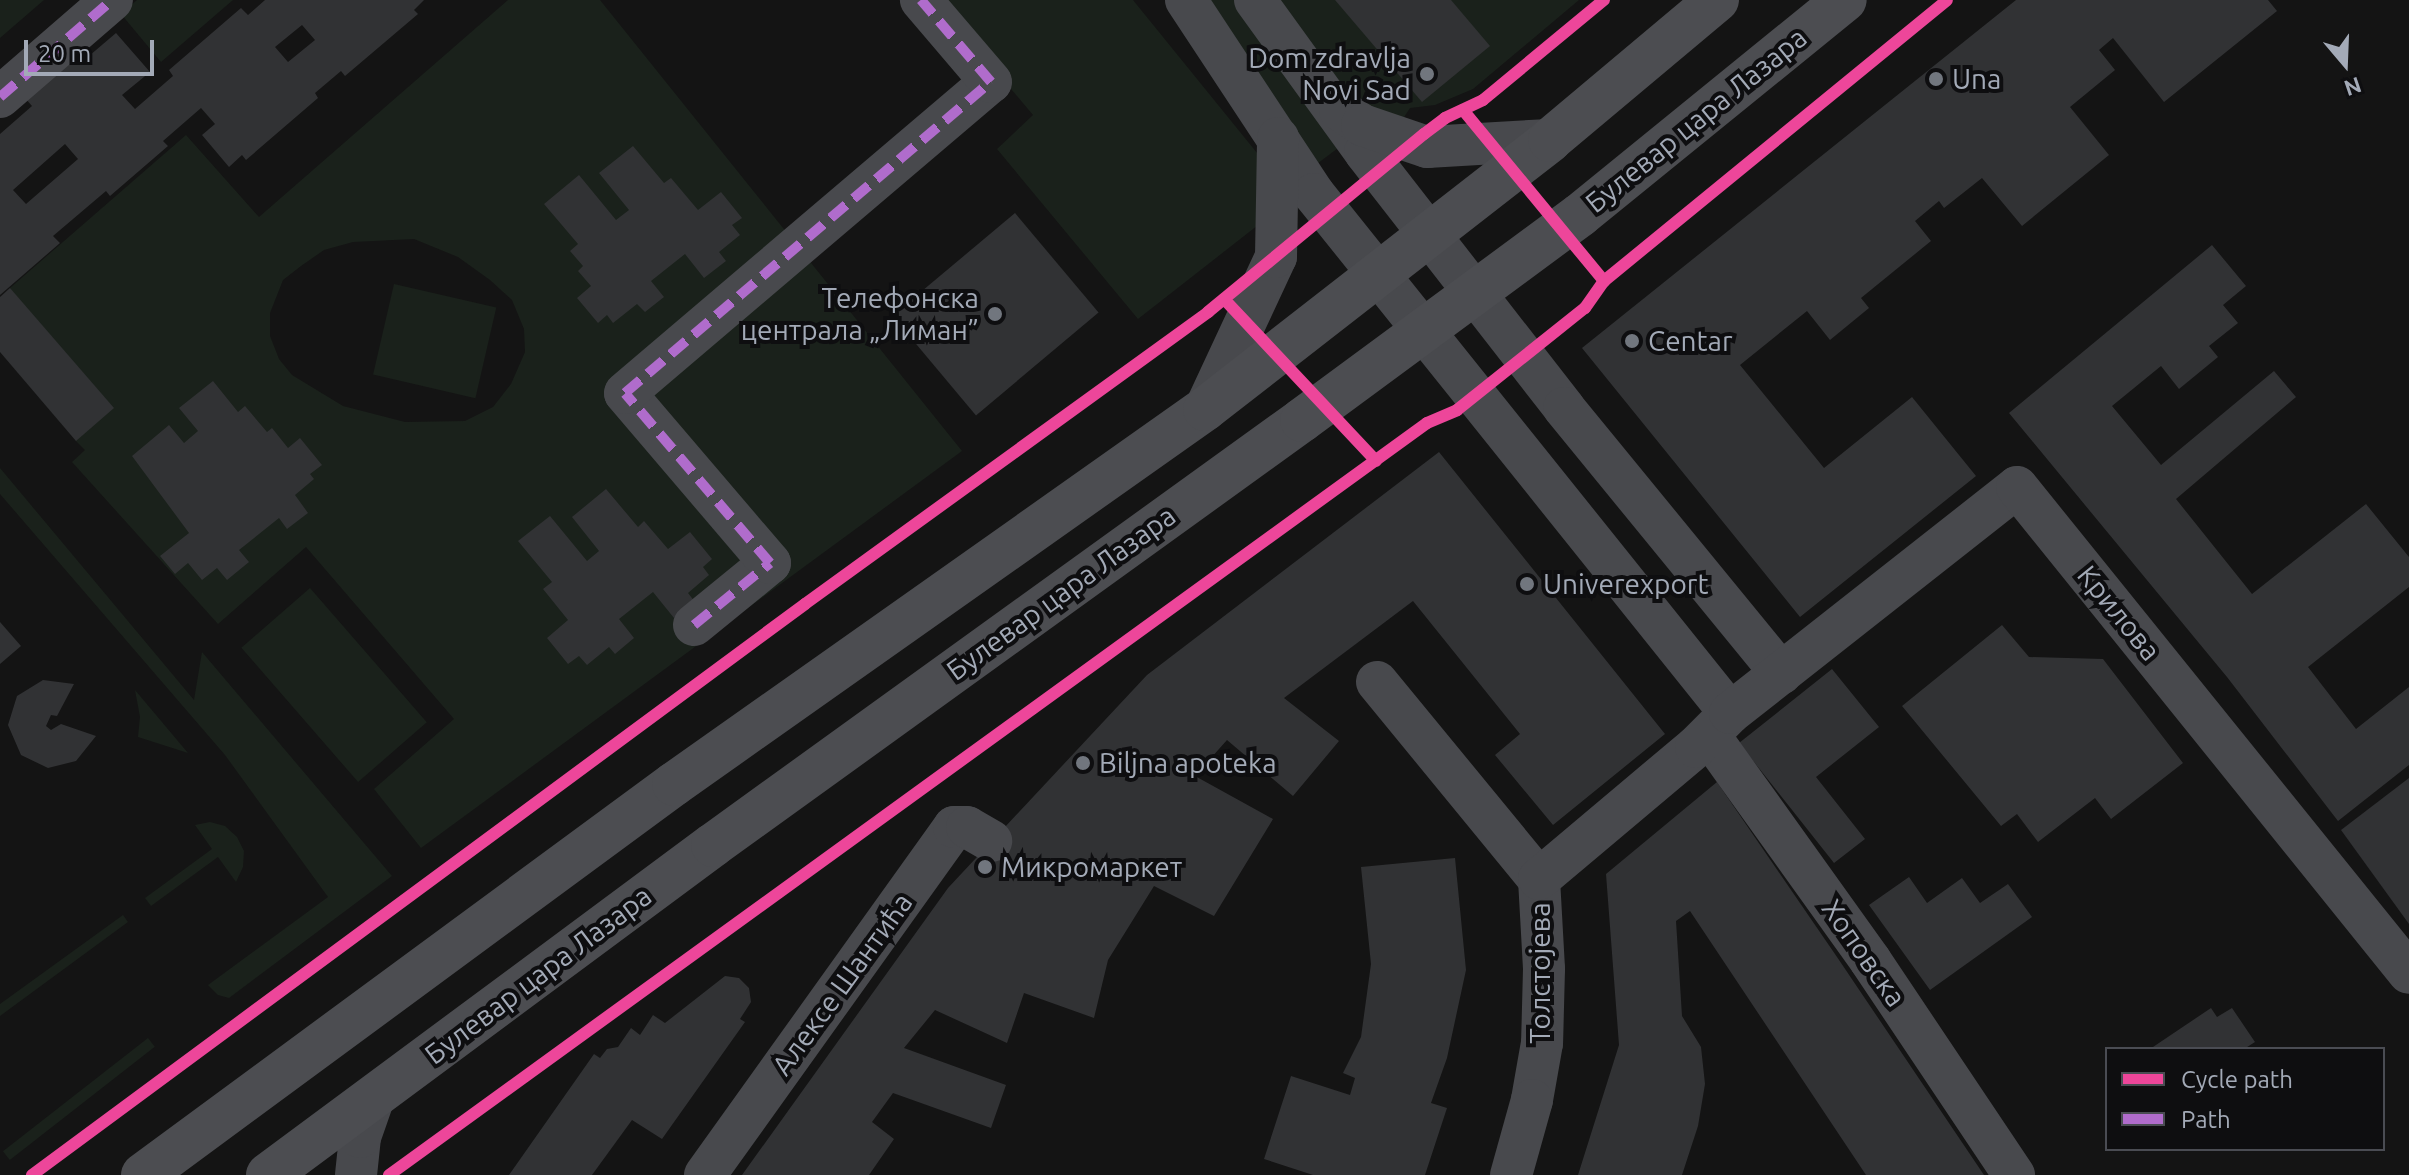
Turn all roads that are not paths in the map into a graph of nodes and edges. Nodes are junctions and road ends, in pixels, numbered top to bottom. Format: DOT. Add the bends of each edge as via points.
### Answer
graph roads {
  1 [pos="112,0"];
  2 [pos="921,0"];
  3 [pos="1186,0"];
  4 [pos="1255,0"];
  5 [pos="1717,0"];
  6 [pos="1845,0"];
  7 [pos="0,97"];
  8 [pos="1327,100"];
  9 [pos="1278,137"];
  10 [pos="1550,140"];
  11 [pos="1429,234"];
  12 [pos="1378,274"];
  13 [pos="1474,292"];
  14 [pos="1423,330"];
  15 [pos="1205,409"];
  16 [pos="694,625"];
  17 [pos="1781,673"];
  18 [pos="1377,682"];
  19 [pos="1719,724"];
  20 [pos="991,841"];
  21 [pos="1539,879"];
  22 [pos="2409,973"];
  23 [pos="374,1097"];
  24 [pos="143,1175"];
  25 [pos="268,1175"];
  26 [pos="356,1175"];
  27 [pos="705,1175"];
  28 [pos="1511,1175"];
  29 [pos="2014,1175"];
  1 -- 7 [label="street"];
  2 -- 16 [label="street" via="991,82 625,393 770,563"];
  3 -- 9 [label="street"];
  4 -- 8 [label="street"];
  5 -- 10 [label="main road"];
  6 -- 13 [label="main road, Булевар цара Лазара" via="1580,215"];
  8 -- 10 [label="street" via="1362,125 1427,147"];
  8 -- 11 [label="street"];
  9 -- 12 [label="street" via="1314,194"];
  9 -- 15 [label="street" via="1276,257"];
  10 -- 11 [label="main road"];
  11 -- 12 [label="main road"];
  11 -- 13 [label="street"];
  12 -- 14 [label="street"];
  12 -- 15 [label="main road"];
  13 -- 14 [label="main road, Булевар цара Лазара"];
  13 -- 17 [label="street"];
  14 -- 19 [label="street" via="1490,412"];
  14 -- 23 [label="main road, Булевар цара Лазара"];
  15 -- 24 [label="main road" via="674,784"];
  17 -- 19 [label="street, Крилова"];
  17 -- 22 [label="street, Крилова" via="2017,487"];
  18 -- 21 [label="street, Толстојева"];
  19 -- 21 [label="street, Крилова"];
  19 -- 29 [label="street, Хоповска"];
  20 -- 27 [label="street, Алексе Шантића" via="967,827 954,827"];
  21 -- 28 [label="street, Толстојева" via="1542,1043"];
  23 -- 25 [label="main road, Булевар цара Лазара"];
  23 -- 26 [label="street" via="360,1137"];
}
